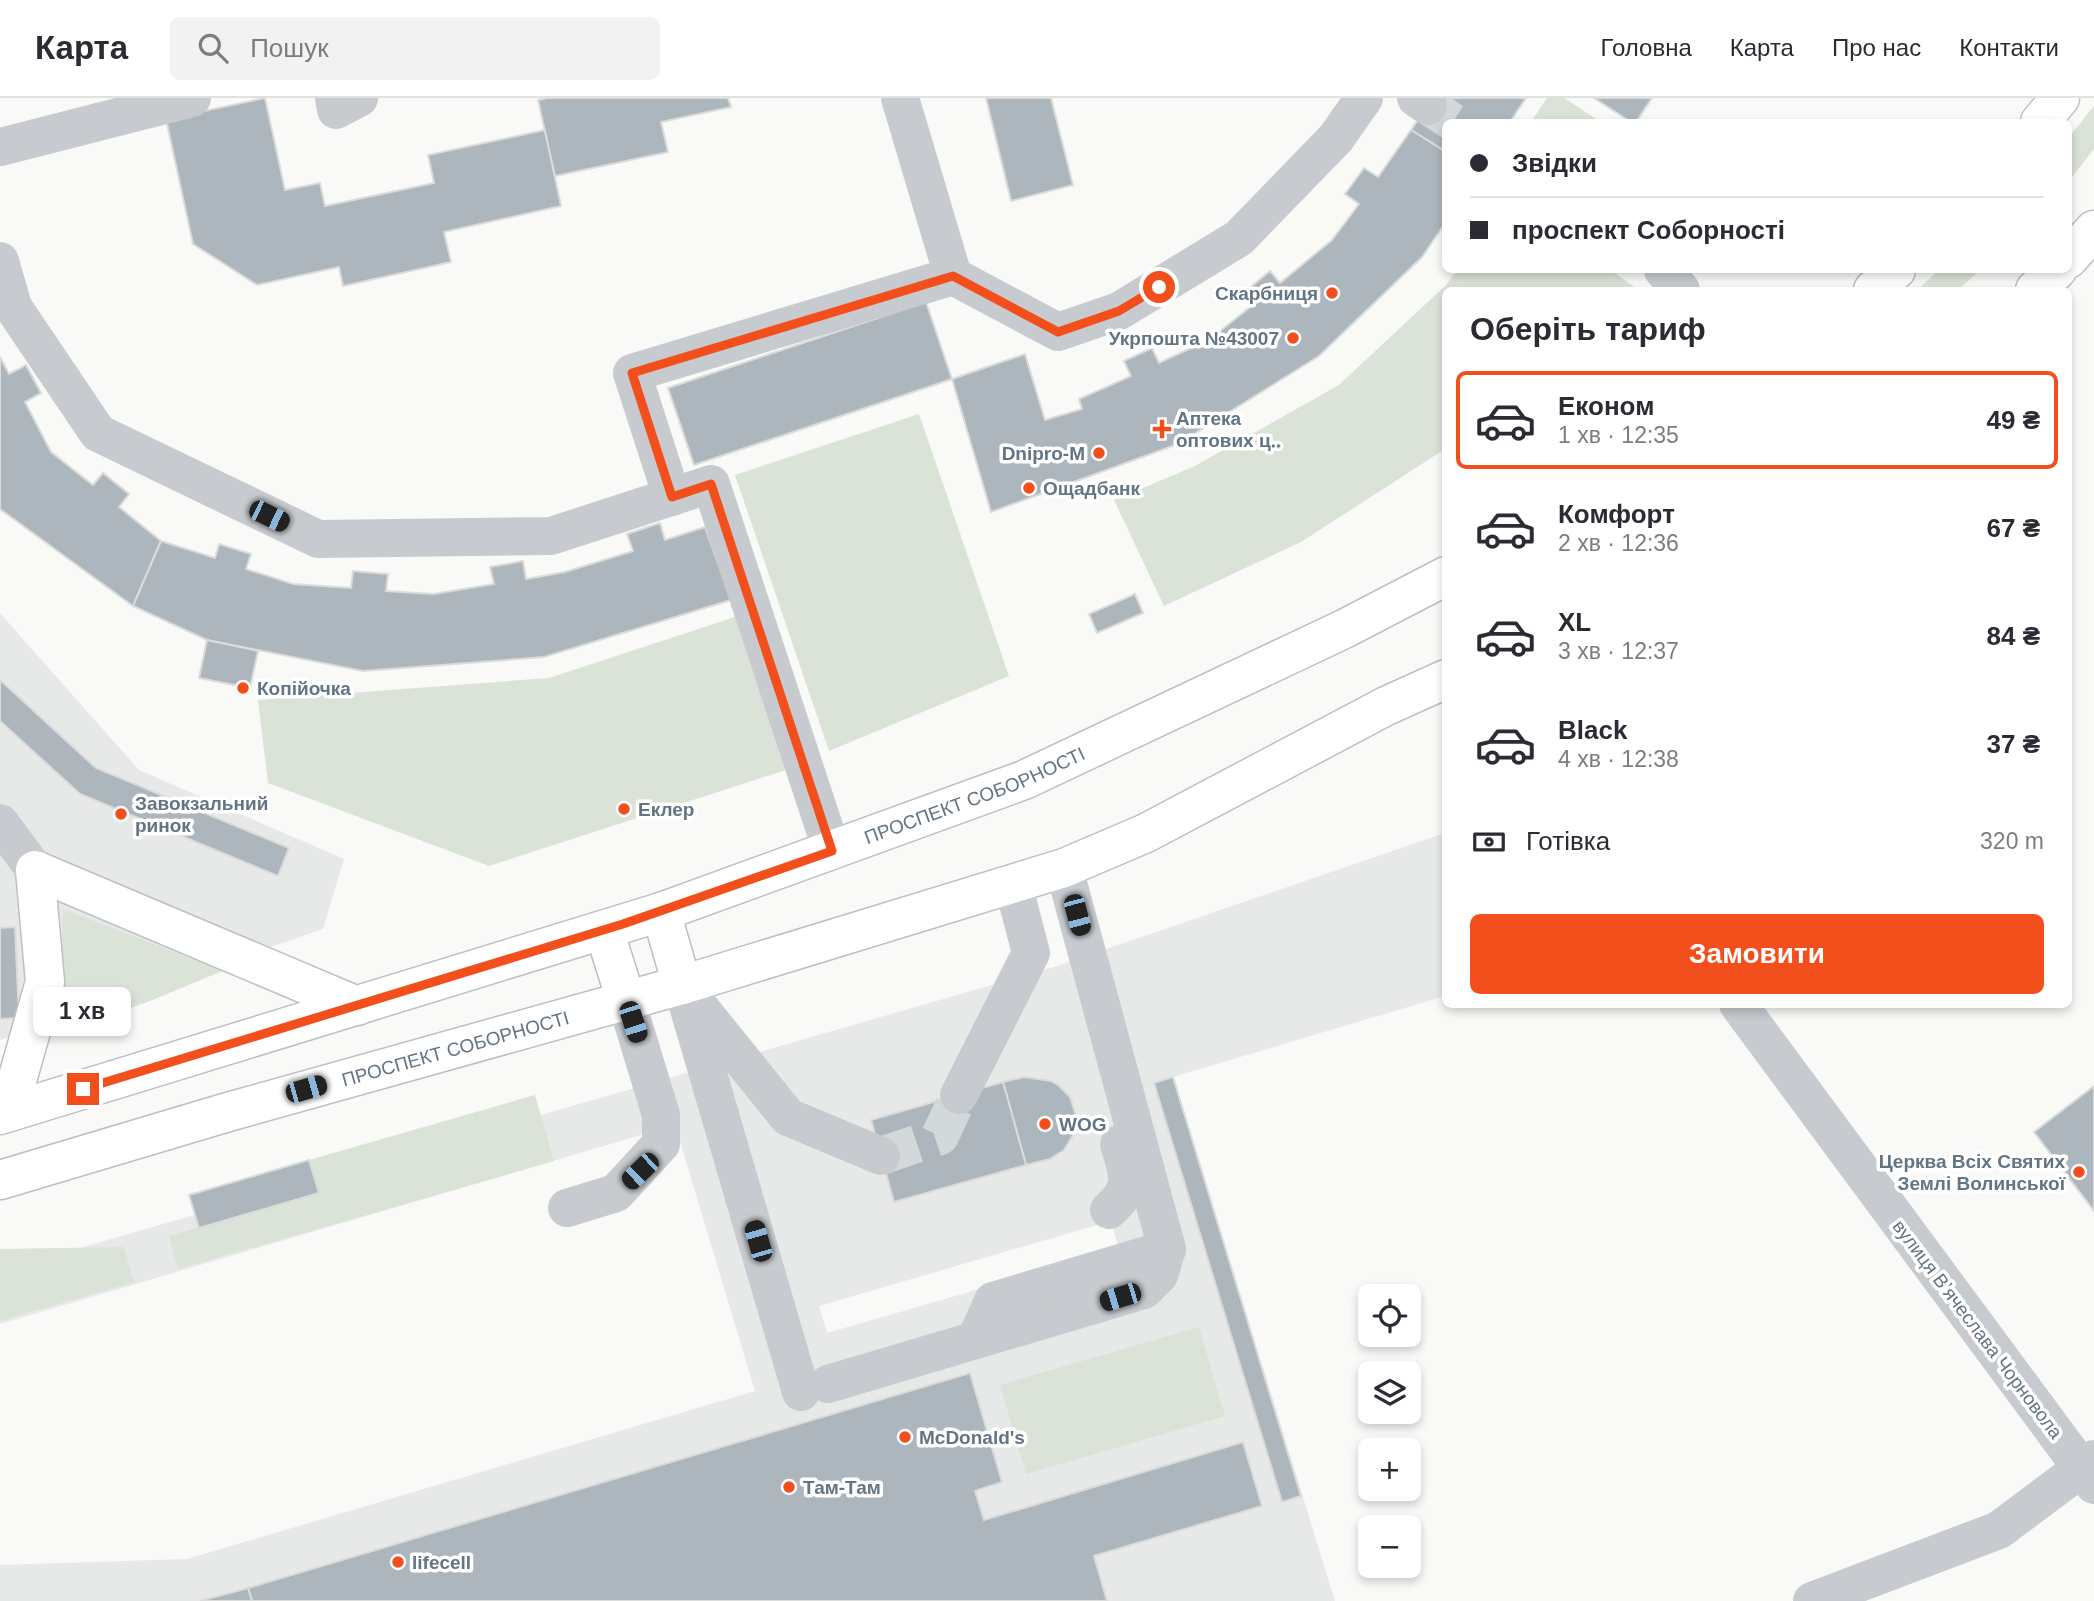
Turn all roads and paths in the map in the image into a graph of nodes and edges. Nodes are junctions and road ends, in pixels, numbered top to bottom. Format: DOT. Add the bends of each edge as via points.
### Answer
graph roads {
  1 [pos="192,98"];
  2 [pos="334,98"];
  3 [pos="359,98"];
  4 [pos="900,98"];
  5 [pos="1364,98"];
  6 [pos="2060,98"];
  7 [pos="2042,119"];
  8 [pos="0,147"];
  9 [pos="2094,230"];
  10 [pos="2072,255"];
  11 [pos="0,261"];
  12 [pos="1666,273"];
  13 [pos="1892,273"];
  14 [pos="2054,273"];
  15 [pos="953,276"];
  16 [pos="1678,287"];
  17 [pos="1876,287"];
  18 [pos="2038,287"];
  19 [pos="672,497"];
  20 [pos="1442,580"];
  21 [pos="1442,681"];
  22 [pos="0,823"];
  23 [pos="832,851"];
  24 [pos="35,870"];
  25 [pos="1039,876"];
  26 [pos="661,912"];
  27 [pos="604,930"];
  28 [pos="682,985"];
  29 [pos="626,1000"];
  30 [pos="357,1006"];
  31 [pos="1741,1008"];
  32 [pos="959,1095"];
  33 [pos="4,1114"];
  34 [pos="881,1156"];
  35 [pos="0,1180"];
  36 [pos="567,1208"];
  37 [pos="1109,1210"];
  38 [pos="2090,1471"];
  39 [pos="1812,1601"];
  1 -- 8 [label="street"];
  2 -- 3 [label="street" via="336,110"];
  4 -- 15 [label="street"];
  5 -- 15 [label="street" via="1336,138 1239,238 1119,311 1058,332"];
  6 -- 7 [label="main road"];
  9 -- 10 [label="main road"];
  11 -- 19 [label="street" via="13,307 98,433 318,539 551,536"];
  12 -- 16 [label="street"];
  13 -- 17 [label="main road"];
  14 -- 18 [label="main road"];
  15 -- 19 [label="street" via="632,373"];
  19 -- 23 [label="street" via="711,484"];
  20 -- 23 [label="main road, ПРОСПЕКТ СОБОРНОСТІ" via="1024,780"];
  21 -- 25 [label="main road, ПРОСПЕКТ СОБОРНОСТІ" via="1146,833"];
  22 -- 24 [label="street"];
  23 -- 26 [label="main road, ПРОСПЕКТ СОБОРНОСТІ"];
  24 -- 30 [label="main road"];
  24 -- 33 [label="main road" via="46,982"];
  25 -- 28 [label="main road, ПРОСПЕКТ СОБОРНОСТІ"];
  25 -- 28 [label="street" via="1167,1249 1159,1275 1144,1290 815,1388"];
  25 -- 32 [label="street" via="1031,953"];
  25 -- 37 [label="street" via="1129,1176 1124,1197"];
  26 -- 27 [label="main road, ПРОСПЕКТ СОБОРНОСТІ"];
  26 -- 28 [label="main road"];
  27 -- 29 [label="main road"];
  27 -- 30 [label="main road, ПРОСПЕКТ СОБОРНОСТІ"];
  28 -- 29 [label="main road, ПРОСПЕКТ СОБОРНОСТІ"];
  28 -- 34 [label="street" via="788,1117"];
  29 -- 35 [label="main road, ПРОСПЕКТ СОБОРНОСТІ"];
  29 -- 36 [label="street" via="661,1115 661,1144 616,1193"];
  30 -- 33 [label="main road, ПРОСПЕКТ СОБОРНОСТІ"];
  31 -- 38 [label="street, вулиця Вʼячеслава Чорновола"];
  38 -- 39 [label="street" via="1999,1530"];
}
